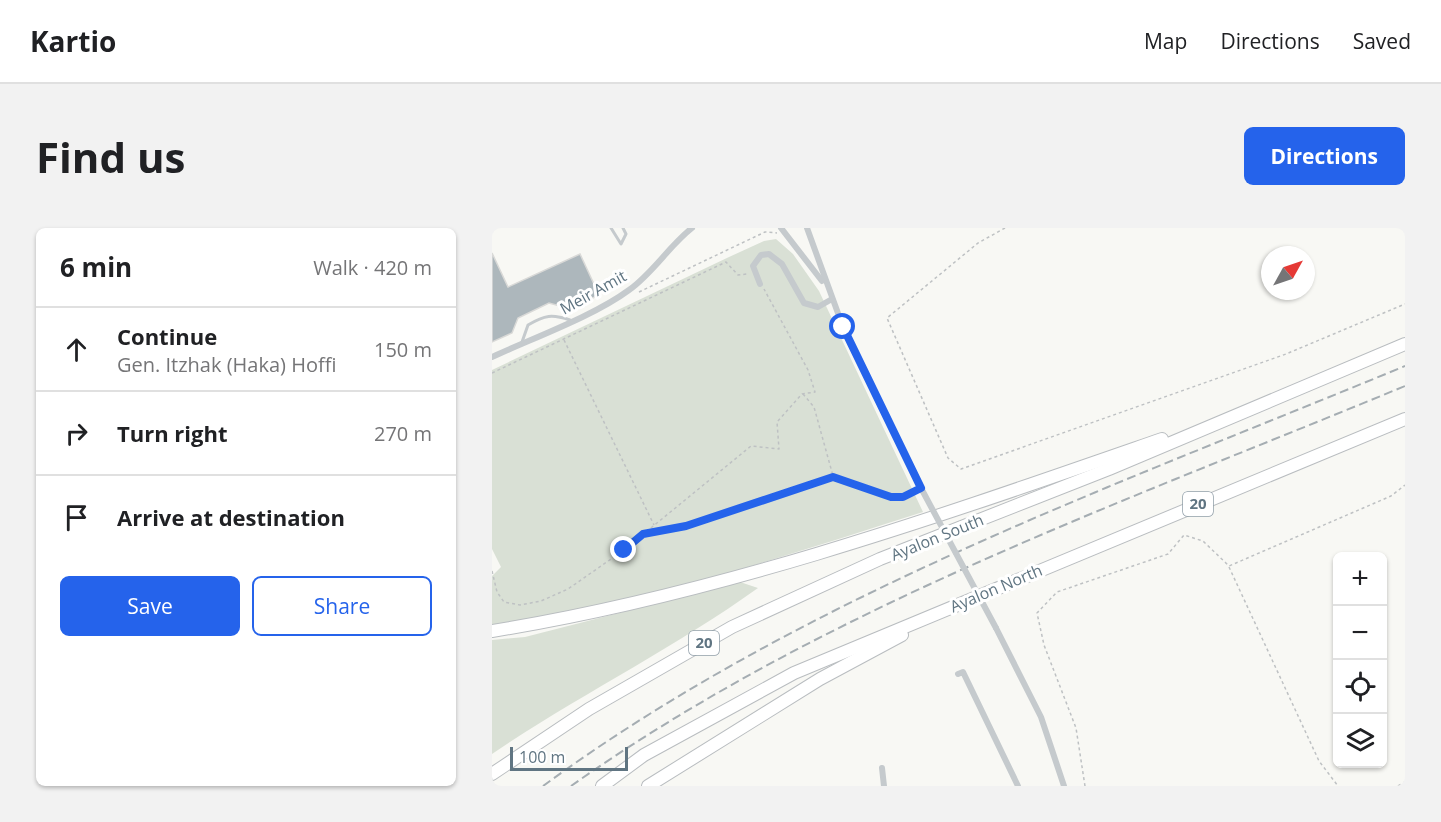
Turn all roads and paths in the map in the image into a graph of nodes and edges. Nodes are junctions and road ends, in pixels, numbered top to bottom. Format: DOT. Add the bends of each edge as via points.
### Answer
graph roads {
  1 [pos="611,228"];
  2 [pos="623,228"];
  3 [pos="692,228"];
  4 [pos="807,228"];
  5 [pos="1005,228"];
  6 [pos="1403,228"];
  7 [pos="780,231"];
  8 [pos="1405,233"];
  9 [pos="755,237"];
  10 [pos="754,272"];
  11 [pos="760,284"];
  12 [pos="826,286"];
  13 [pos="832,299"];
  14 [pos="1405,304"];
  15 [pos="570,320"];
  16 [pos="564,339"];
  17 [pos="522,343"];
  18 [pos="1405,344"];
  19 [pos="492,357"];
  20 [pos="492,373"];
  21 [pos="802,394"];
  22 [pos="1259,405"];
  23 [pos="1405,419"];
  24 [pos="833,477"];
  25 [pos="1405,485"];
  26 [pos="921,488"];
  27 [pos="654,525"];
  28 [pos="643,534"];
  29 [pos="1229,566"];
  30 [pos="492,571"];
  31 [pos="497,592"];
  32 [pos="492,593"];
  33 [pos="966,600"];
  34 [pos="492,631"];
  35 [pos="958,674"];
  36 [pos="882,768"];
  37 [pos="492,774"];
  38 [pos="1405,782"];
  39 [pos="602,786"];
  40 [pos="648,786"];
  41 [pos="884,786"];
  42 [pos="1018,786"];
  43 [pos="1064,786"];
  44 [pos="1085,786"];
  45 [pos="1338,786"];
  46 [pos="1398,786"];
  1 -- 2 [label="lane" via="621,244 626,234"];
  3 -- 15 [label="street, Meir Amit" via="631,289"];
  4 -- 12 [label="street"];
  5 -- 14 [label="path" via="978,243 887,318 948,458 961,469 1286,354"];
  6 -- 8 [label="path"];
  7 -- 9 [label="path"];
  7 -- 12 [label="street"];
  10 -- 11 [label="street"];
  10 -- 13 [label="street" via="755,260 769,254 782,264 804,303 818,307"];
  10 -- 16 [label="path" via="738,275 726,262"];
  11 -- 21 [label="path" via="808,370 815,392"];
  12 -- 13 [label="street"];
  13 -- 26 [label="street"];
  15 -- 17 [label="street, Meir Amit"];
  15 -- 17 [label="lane" via="546,315 526,328"];
  16 -- 20 [label="path"];
  16 -- 27 [label="path"];
  17 -- 19 [label="street, Meir Amit"];
  18 -- 22 [label="highway, Ayalon South / 20"];
  21 -- 24 [label="path" via="814,407"];
  21 -- 27 [label="path" via="777,422 779,449 751,446"];
  22 -- 34 [label="highway" via="922,522 725,579 557,620"];
  22 -- 37 [label="highway, Ayalon South / 20" via="880,559 732,627 589,708"];
  23 -- 33 [label="highway, Ayalon North / 20"];
  24 -- 26 [label="path" via="891,497 903,497"];
  24 -- 28 [label="path" via="686,526"];
  25 -- 29 [label="path" via="1391,496"];
  26 -- 43 [label="street, bridge" via="1041,717"];
  27 -- 28 [label="path"];
  28 -- 31 [label="path" via="568,589 542,601 504,602"];
  29 -- 44 [label="path" via="1203,541 1184,535 1168,554 1057,592 1037,613 1044,645 1076,728"];
  29 -- 45 [label="path" via="1319,761"];
  30 -- 31 [label="path"];
  31 -- 32 [label="path"];
  33 -- 39 [label="highway, Ayalon North / 20" via="795,673 644,756"];
  33 -- 40 [label="highway" via="820,679"];
  35 -- 42 [label="street" via="963,672"];
  36 -- 41 [label="street"];
  38 -- 46 [label="path"];
}
